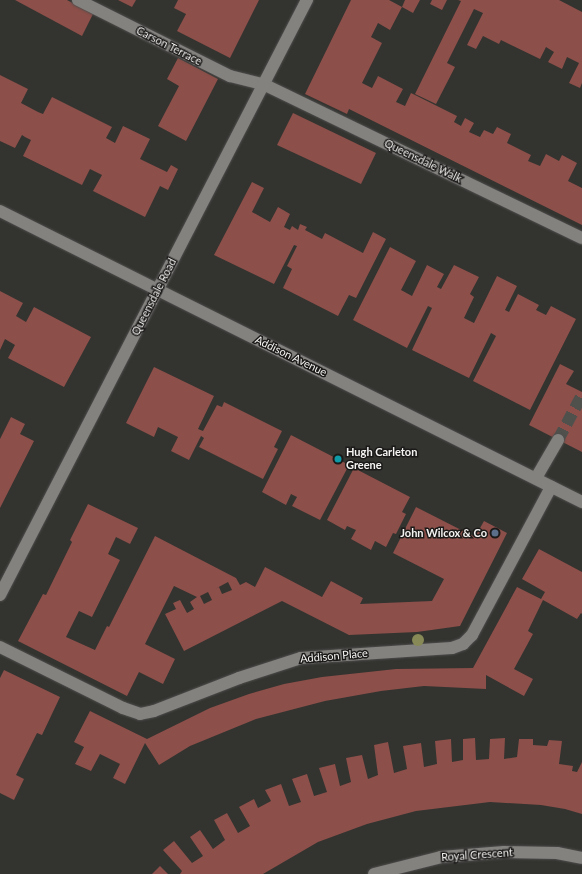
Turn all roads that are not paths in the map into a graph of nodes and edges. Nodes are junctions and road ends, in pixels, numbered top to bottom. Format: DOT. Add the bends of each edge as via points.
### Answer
graph roads {
  1 [pos="78,0"];
  2 [pos="307,0"];
  3 [pos="263,84"];
  4 [pos="0,211"];
  5 [pos="582,238"];
  6 [pos="158,290"];
  7 [pos="558,440"];
  8 [pos="536,478"];
  9 [pos="551,487"];
  10 [pos="582,502"];
  11 [pos="0,594"];
  12 [pos="0,647"];
  13 [pos="582,858"];
  14 [pos="374,874"];
  1 -- 3 [label="street, Carson Terrace" via="230,76"];
  2 -- 3 [label="street, Queensdale Road"];
  3 -- 5 [label="street, Queensdale Walk"];
  3 -- 6 [label="street, Queensdale Road"];
  4 -- 6 [label="street, Addison Avenue"];
  6 -- 8 [label="street, Addison Avenue"];
  6 -- 11 [label="street, Queensdale Road"];
  7 -- 8 [label="street"];
  8 -- 9 [label="street, Addison Avenue"];
  9 -- 10 [label="street, Addison Avenue"];
  9 -- 12 [label="street, Addison Place" via="472,634 463,644 452,648 302,658 238,678 154,711 140,714 122,708"];
  13 -- 14 [label="street, Royal Crescent" via="558,853 504,852 441,857"];
}
